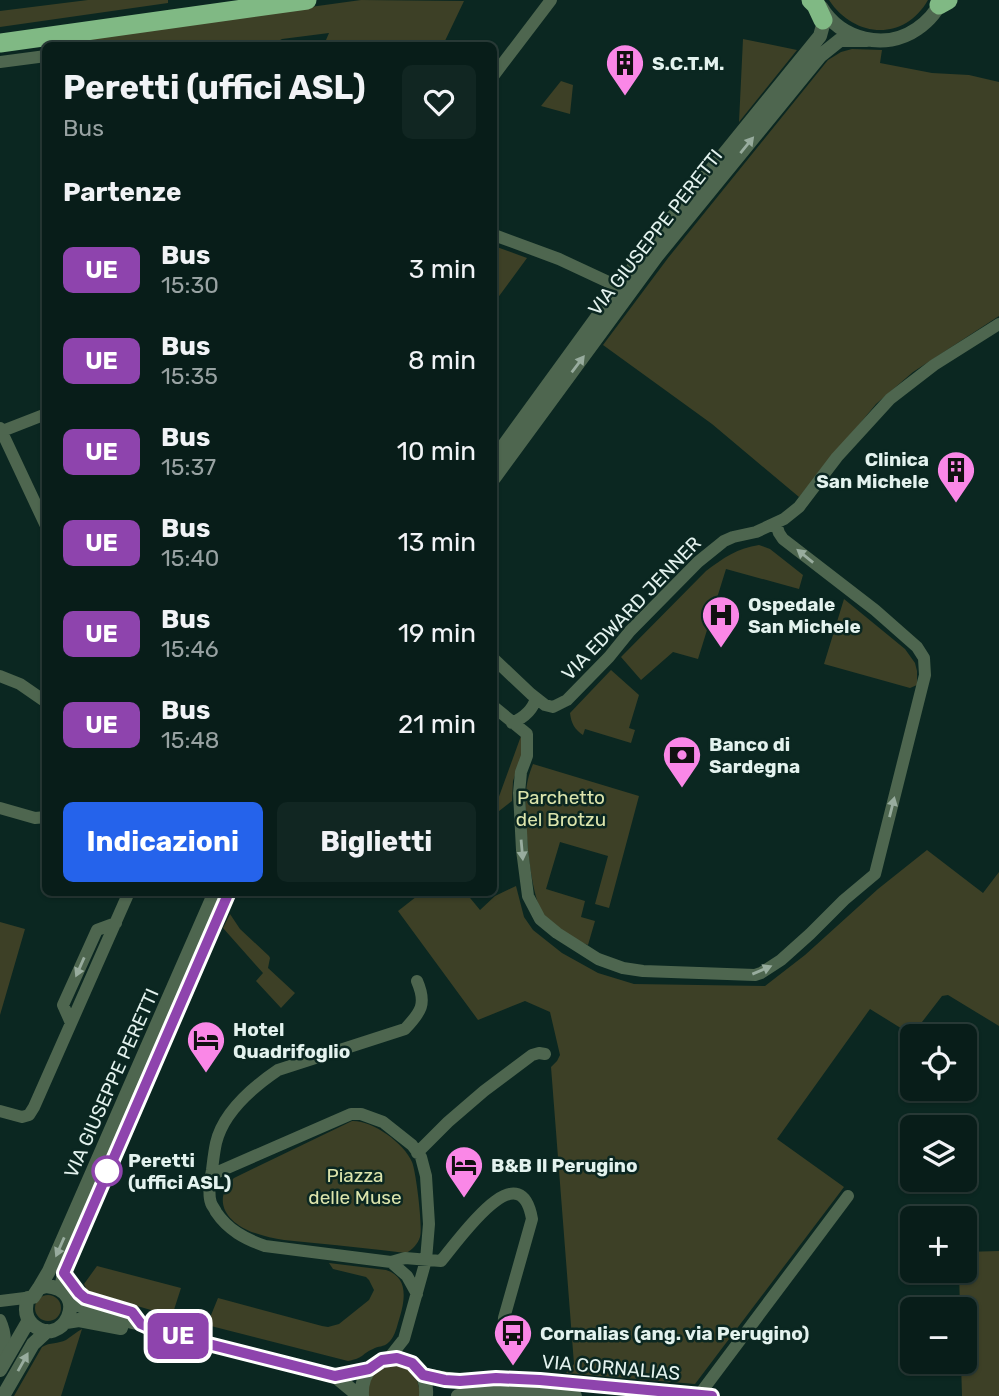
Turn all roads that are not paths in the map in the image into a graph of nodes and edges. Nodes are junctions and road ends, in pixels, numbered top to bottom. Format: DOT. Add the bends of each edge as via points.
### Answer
graph roads {
  1 [pos="227,0"];
  2 [pos="307,0"];
  3 [pos="551,0"];
  4 [pos="943,2"];
  5 [pos="819,8"];
  6 [pos="57,29"];
  7 [pos="0,32"];
  8 [pos="867,40"];
  9 [pos="0,43"];
  10 [pos="42,57"];
  11 [pos="0,62"];
  12 [pos="497,71"];
  13 [pos="497,236"];
  14 [pos="619,287"];
  15 [pos="999,324"];
  16 [pos="42,416"];
  17 [pos="1,431"];
  18 [pos="497,455"];
  19 [pos="497,474"];
  20 [pos="42,518"];
  21 [pos="776,524"];
  22 [pos="497,662"];
  23 [pos="0,676"];
  24 [pos="536,698"];
  25 [pos="42,699"];
  26 [pos="497,710"];
  27 [pos="512,723"];
  28 [pos="0,808"];
  29 [pos="42,817"];
  30 [pos="127,896"];
  31 [pos="213,896"];
  32 [pos="227,896"];
  33 [pos="417,981"];
  34 [pos="545,1054"];
  35 [pos="0,1111"];
  36 [pos="418,1153"];
  37 [pos="211,1175"];
  38 [pos="848,1196"];
  39 [pos="426,1260"];
  40 [pos="391,1262"];
  41 [pos="64,1273"];
  42 [pos="36,1292"];
  43 [pos="417,1294"];
  44 [pos="65,1295"];
  45 [pos="0,1302"];
  46 [pos="27,1317"];
  47 [pos="0,1320"];
  48 [pos="66,1322"];
  49 [pos="141,1324"];
  50 [pos="47,1331"];
  51 [pos="157,1331"];
  52 [pos="404,1339"];
  53 [pos="509,1343"];
  54 [pos="389,1358"];
  55 [pos="0,1361"];
  56 [pos="412,1363"];
  57 [pos="369,1369"];
  58 [pos="0,1370"];
  59 [pos="423,1375"];
  60 [pos="335,1376"];
  61 [pos="706,1395"];
  62 [pos="4,1396"];
  63 [pos="361,1396"];
  64 [pos="426,1396"];
  65 [pos="458,1396"];
  66 [pos="575,1396"];
  1 -- 6 [label="highway"];
  2 -- 6 [label="highway"];
  3 -- 12 [label="street"];
  4 -- 8 [label="street, VIA GIUSEPPE PERETTI" via="909,34 888,41"];
  5 -- 8 [label="street" via="842,30"];
  5 -- 14 [label="street, VIA GIUSEPPE PERETTI" via="820,36"];
  6 -- 7 [label="highway"];
  6 -- 9 [label="highway"];
  19 -- 8 [label="street, VIA GIUSEPPE PERETTI, one-way" via="656,257 820,56 840,40"];
  10 -- 11 [label="street"];
  13 -- 14 [label="street"];
  14 -- 18 [label="street, VIA GIUSEPPE PERETTI"];
  15 -- 21 [label="street, VIA EDWARD JENNER" via="890,399 799,507"];
  16 -- 17 [label="street"];
  17 -- 20 [label="street"];
  21 -- 24 [label="street, VIA EDWARD JENNER" via="724,541 698,562 567,700 553,707"];
  27 -- 21 [label="street, one-way" via="527,734 519,793 521,844 528,896 540,919 598,958 623,968 755,975 781,960 875,874 925,675 917,647 783,539"];
  22 -- 24 [label="street"];
  23 -- 25 [label="street"];
  24 -- 27 [label="street" via="522,719"];
  26 -- 27 [label="street"];
  28 -- 29 [label="street"];
  30 -- 35 [label="street" via="116,923 97,930 63,1005 71,1023 34,1107 22,1116"];
  31 -- 42 [label="street, VIA GIUSEPPE PERETTI, one-way"];
  32 -- 41 [label="street, VIA GIUSEPPE PERETTI"];
  33 -- 37 [label="street" via="422,1005 405,1029 278,1070 261,1082 223,1125"];
  34 -- 36 [label="street" via="532,1055 484,1091"];
  36 -- 37 [label="street" via="383,1122 351,1114"];
  36 -- 39 [label="street" via="428,1201"];
  37 -- 40 [label="street" via="210,1202 221,1219 249,1240"];
  38 -- 61 [label="street"];
  39 -- 40 [label="street"];
  39 -- 43 [label="street"];
  39 -- 53 [label="street" via="441,1261 497,1198 508,1193 524,1198 532,1219 504,1318 503,1334"];
  40 -- 43 [label="street" via="407,1276"];
  41 -- 44 [label="street, VIA GIUSEPPE PERETTI"];
  41 -- 49 [label="street" via="85,1298 132,1312"];
  42 -- 44 [label="street" via="46,1286"];
  42 -- 45 [label="street"];
  42 -- 46 [label="street" via="28,1298"];
  43 -- 52 [label="street"];
  44 -- 48 [label="street" via="71,1308"];
  44 -- 49 [label="street" via="98,1314"];
  45 -- 46 [label="street"];
  46 -- 50 [label="street"];
  46 -- 58 [label="street"];
  47 -- 55 [label="street" via="5,1333"];
  48 -- 50 [label="street"];
  48 -- 51 [label="street"];
  49 -- 51 [label="street"];
  62 -- 50 [label="street, one-way" via="33,1344"];
  51 -- 60 [label="street"];
  52 -- 54 [label="street"];
  52 -- 56 [label="street"];
  54 -- 56 [label="street"];
  54 -- 57 [label="street"];
  56 -- 59 [label="street"];
  57 -- 60 [label="street"];
  57 -- 63 [label="street"];
  59 -- 61 [label="street, VIA CORNALIAS"];
  59 -- 64 [label="street"];
  60 -- 63 [label="street"];
  65 -- 66 [label="street, VIA CORNALIAS" via="497,1392"];
}
